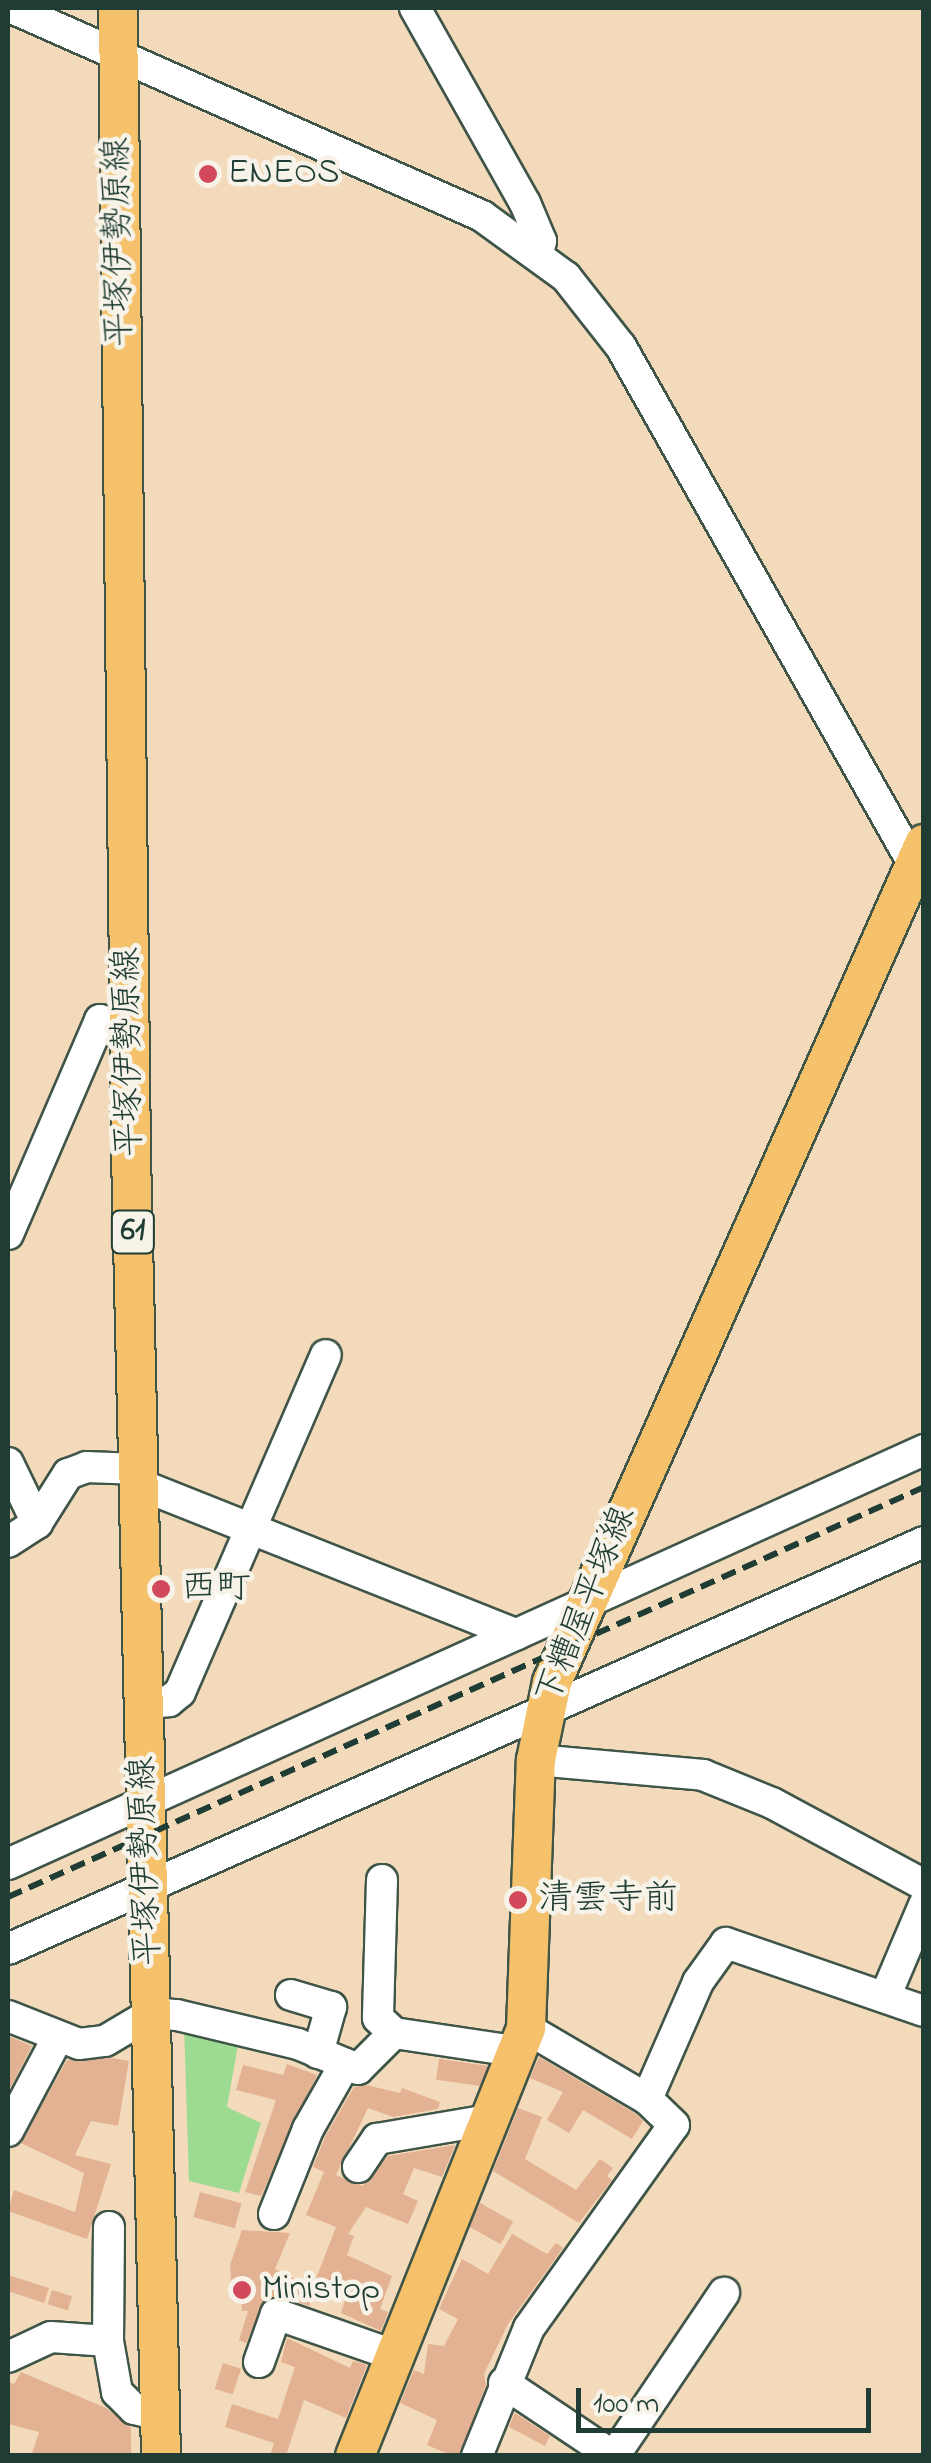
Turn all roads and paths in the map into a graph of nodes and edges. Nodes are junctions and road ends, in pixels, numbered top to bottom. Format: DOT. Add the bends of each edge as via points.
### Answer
graph roads {
  1 [pos="12,8"];
  2 [pos="118,8"];
  3 [pos="415,8"];
  4 [pos="118,52"];
  5 [pos="538,253"];
  6 [pos="920,863"];
  7 [pos="130,1029"];
  8 [pos="8,1234"];
  9 [pos="326,1355"];
  10 [pos="924,1450"];
  11 [pos="8,1463"];
  12 [pos="139,1477"];
  13 [pos="37,1523"];
  14 [pos="251,1529"];
  15 [pos="8,1542"];
  16 [pos="924,1542"];
  17 [pos="582,1608"];
  18 [pos="516,1634"];
  19 [pos="143,1703"];
  20 [pos="544,1710"];
  21 [pos="536,1760"];
  22 [pos="146,1805"];
  23 [pos="8,1864"];
  24 [pos="382,1880"];
  25 [pos="147,1884"];
  26 [pos="924,1884"];
  27 [pos="924,1905"];
  28 [pos="8,1949"];
  29 [pos="291,1995"];
  30 [pos="885,1997"];
  31 [pos="924,2011"];
  32 [pos="152,2013"];
  33 [pos="8,2016"];
  34 [pos="394,2034"];
  35 [pos="56,2039"];
  36 [pos="520,2039"];
  37 [pos="332,2058"];
  38 [pos="647,2099"];
  39 [pos="488,2120"];
  40 [pos="8,2131"];
  41 [pos="358,2167"];
  42 [pos="274,2214"];
  43 [pos="109,2227"];
  44 [pos="724,2294"];
  45 [pos="108,2341"];
  46 [pos="394,2356"];
  47 [pos="8,2357"];
  48 [pos="259,2362"];
  49 [pos="504,2383"];
  50 [pos="159,2415"];
  51 [pos="161,2456"];
  52 [pos="355,2456"];
  53 [pos="477,2456"];
  54 [pos="613,2456"];
  1 -- 4 [label="street"];
  2 -- 4 [label="main road, 平塚伊勢原線 / 61"];
  3 -- 5 [label="street" via="526,203 541,241"];
  4 -- 5 [label="street" via="417,185"];
  4 -- 7 [label="main road, 平塚伊勢原線 / 61"];
  5 -- 6 [label="street" via="590,304 620,347"];
  6 -- 17 [label="main road, 下糟屋平塚線"];
  7 -- 8 [label="street" via="100,1020"];
  7 -- 12 [label="main road, 平塚伊勢原線 / 61"];
  9 -- 14 [label="street"];
  10 -- 17 [label="street"];
  11 -- 13 [label="street"];
  12 -- 13 [label="street" via="87,1466 68,1474"];
  12 -- 14 [label="street"];
  12 -- 19 [label="main road, 平塚伊勢原線 / 61"];
  13 -- 15 [label="street"];
  14 -- 18 [label="street"];
  14 -- 19 [label="street" via="180,1692 169,1701"];
  16 -- 20 [label="street"];
  17 -- 18 [label="street"];
  17 -- 20 [label="main road, 下糟屋平塚線"];
  18 -- 22 [label="street"];
  19 -- 22 [label="main road, 平塚伊勢原線 / 61"];
  20 -- 21 [label="main road, 下糟屋平塚線"];
  20 -- 25 [label="street"];
  21 -- 26 [label="street" via="703,1774"];
  21 -- 36 [label="main road, 下糟屋平塚線"];
  22 -- 23 [label="street"];
  22 -- 25 [label="main road, 平塚伊勢原線 / 61"];
  24 -- 34 [label="street" via="378,2018"];
  25 -- 28 [label="street"];
  25 -- 32 [label="main road, 平塚伊勢原線 / 61"];
  27 -- 30 [label="street"];
  29 -- 37 [label="street" via="332,2007"];
  30 -- 31 [label="street"];
  30 -- 38 [label="street" via="726,1943 698,1982"];
  32 -- 35 [label="street" via="105,2041"];
  32 -- 37 [label="street"];
  32 -- 50 [label="main road, 平塚伊勢原線 / 61"];
  33 -- 35 [label="street"];
  34 -- 36 [label="street"];
  34 -- 37 [label="street" via="368,2066"];
  35 -- 40 [label="street"];
  36 -- 38 [label="street"];
  36 -- 39 [label="main road, 下糟屋平塚線"];
  37 -- 42 [label="street"];
  38 -- 49 [label="street" via="674,2125 529,2328"];
  39 -- 41 [label="street" via="377,2139"];
  39 -- 46 [label="main road, 下糟屋平塚線"];
  43 -- 45 [label="street"];
  44 -- 54 [label="street"];
  45 -- 47 [label="street" via="51,2337"];
  45 -- 50 [label="street" via="118,2392 134,2409"];
  46 -- 48 [label="street" via="276,2314"];
  46 -- 52 [label="main road, 下糟屋平塚線"];
  49 -- 53 [label="street"];
  49 -- 54 [label="street"];
  50 -- 51 [label="main road, 平塚伊勢原線 / 61"];
}
